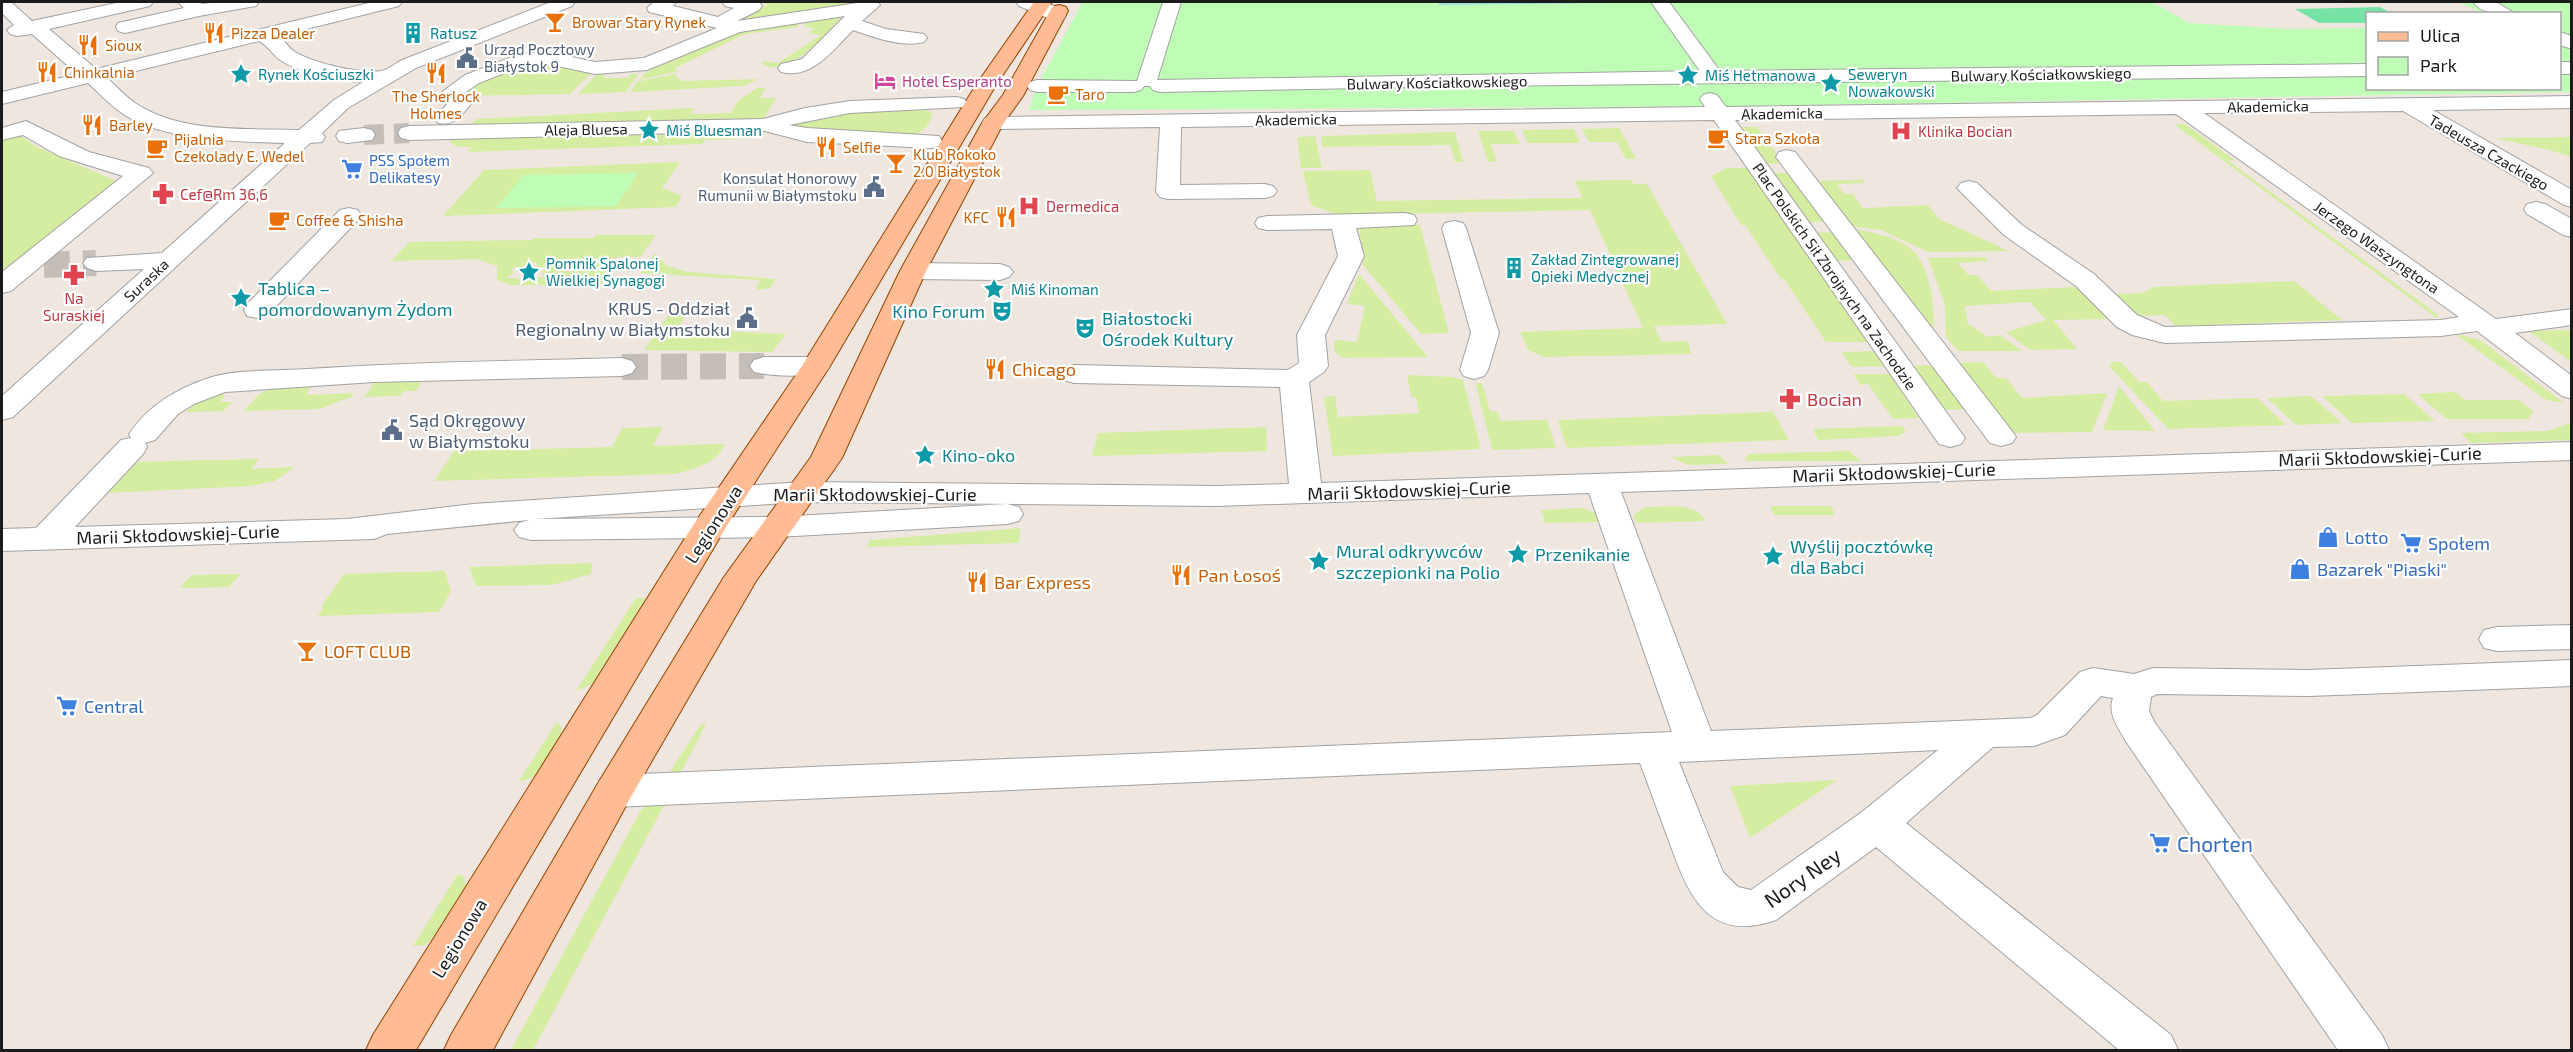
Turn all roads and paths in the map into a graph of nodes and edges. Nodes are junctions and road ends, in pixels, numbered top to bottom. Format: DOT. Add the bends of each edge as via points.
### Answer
graph roads {
  1 [pos="144,2"];
  2 [pos="250,2"];
  3 [pos="393,2"];
  4 [pos="516,2"];
  5 [pos="566,2"];
  6 [pos="667,2"];
  7 [pos="731,2"];
  8 [pos="1010,2"];
  9 [pos="1172,2"];
  10 [pos="2482,2"];
  11 [pos="9,3"];
  12 [pos="872,5"];
  13 [pos="1046,5"];
  14 [pos="1662,5"];
  15 [pos="193,6"];
  16 [pos="543,10"];
  17 [pos="2503,12"];
  18 [pos="850,23"];
  19 [pos="727,25"];
  20 [pos="27,27"];
  21 [pos="125,27"];
  22 [pos="2,33"];
  23 [pos="262,34"];
  24 [pos="917,38"];
  25 [pos="788,68"];
  26 [pos="2366,70"];
  27 [pos="384,77"];
  28 [pos="1715,78"];
  29 [pos="97,81"];
  30 [pos="1037,86"];
  31 [pos="1146,90"];
  32 [pos="2,98"];
  33 [pos="2571,102"];
  34 [pos="957,103"];
  35 [pos="2407,104"];
  36 [pos="2181,107"];
  37 [pos="1718,110"];
  38 [pos="446,118"];
  39 [pos="1170,121"];
  40 [pos="993,123"];
  41 [pos="763,125"];
  42 [pos="409,133"];
  43 [pos="2,134"];
  44 [pos="349,136"];
  45 [pos="931,141"];
  46 [pos="296,143"];
  47 [pos="1787,158"];
  48 [pos="1969,188"];
  49 [pos="1265,191"];
  50 [pos="2571,200"];
  51 [pos="2536,208"];
  52 [pos="349,215"];
  53 [pos="1405,220"];
  54 [pos="1342,221"];
  55 [pos="1267,223"];
  56 [pos="1455,228"];
  57 [pos="2571,230"];
  58 [pos="167,260"];
  59 [pos="96,263"];
  60 [pos="913,271"];
  61 [pos="1000,272"];
  62 [pos="2,285"];
  63 [pos="257,310"];
  64 [pos="2571,317"];
  65 [pos="2486,325"];
  66 [pos="764,366"];
  67 [pos="816,366"];
  68 [pos="622,367"];
  69 [pos="1474,370"];
  70 [pos="1074,374"];
  71 [pos="1294,379"];
  72 [pos="2571,390"];
  73 [pos="2,411"];
  74 [pos="2001,437"];
  75 [pos="1950,438"];
  76 [pos="2571,451"];
  77 [pos="1602,484"];
  78 [pos="802,492"];
  79 [pos="1305,493"];
  80 [pos="1217,496"];
  81 [pos="720,511"];
  82 [pos="777,527"];
  83 [pos="45,539"];
  84 [pos="2,540"];
  85 [pos="2571,637"];
  86 [pos="2497,639"];
  87 [pos="2571,673"];
  88 [pos="2129,687"];
  89 [pos="1984,734"];
  90 [pos="1697,747"];
  91 [pos="1653,748"];
  92 [pos="614,791"];
  93 [pos="1877,824"];
  94 [pos="390,1050"];
  95 [pos="468,1050"];
  96 [pos="2154,1050"];
  97 [pos="2365,1050"];
  1 -- 20 [label="street"];
  2 -- 15 [label="street"];
  3 -- 23 [label="street"];
  4 -- 16 [label="street"];
  5 -- 16 [label="street"];
  6 -- 19 [label="street" via="656,8"];
  7 -- 19 [label="street" via="753,6"];
  8 -- 13 [label="street"];
  9 -- 31 [label="street"];
  10 -- 17 [label="street"];
  11 -- 20 [label="street"];
  12 -- 18 [label="street"];
  12 -- 19 [label="street"];
  13 -- 40 [label="main road" via="1012,96"];
  13 -- 67 [label="main road, Legionowa" via="986,86"];
  14 -- 28 [label="street"];
  15 -- 21 [label="street"];
  16 -- 27 [label="street"];
  18 -- 24 [label="street" via="883,34"];
  18 -- 25 [label="street" via="808,63"];
  19 -- 38 [label="street" via="647,64 595,68 548,58 520,60 472,79 452,92 453,98 462,101"];
  20 -- 22 [label="street"];
  20 -- 29 [label="street" via="38,29"];
  23 -- 27 [label="street" via="278,44 284,54 304,65"];
  23 -- 29 [label="street"];
  26 -- 28 [label="street, Bulwary Kościałkowskiego"];
  27 -- 46 [label="street" via="341,105"];
  28 -- 31 [label="street, Bulwary Kościałkowskiego"];
  28 -- 37 [label="street" via="1701,86"];
  28 -- 37 [label="street" via="1737,85 1752,105"];
  29 -- 32 [label="street"];
  29 -- 46 [label="street" via="127,106 174,126"];
  30 -- 31 [label="street, Bulwary Kościałkowskiego"];
  33 -- 35 [label="street, Akademicka"];
  34 -- 41 [label="street" via="850,107"];
  35 -- 36 [label="street, Akademicka"];
  35 -- 50 [label="street, Tadeusza Czackiego"];
  36 -- 37 [label="street, Akademicka"];
  36 -- 65 [label="street, Jerzego Waszyngtona"];
  37 -- 39 [label="street, Akademicka"];
  37 -- 75 [label="street, Plac Polskich Sił Zbrojnych na Zachodzie"];
  39 -- 40 [label="street, Akademicka"];
  39 -- 49 [label="street" via="1168,192"];
  40 -- 60 [label="main road"];
  41 -- 42 [label="street, Aleja Bluesa"];
  41 -- 45 [label="street" via="807,135"];
  43 -- 62 [label="street" via="26,128 49,144 91,162 141,173 36,265"];
  44 -- 46 [label="street"];
  46 -- 58 [label="street, Suraska"];
  47 -- 74 [label="street, Plac Polskich Sił Zbrojnych na Zachodzie"];
  48 -- 65 [label="street" via="2013,231 2085,280 2127,321 2154,333"];
  51 -- 57 [label="street"];
  52 -- 63 [label="street"];
  53 -- 54 [label="street"];
  54 -- 55 [label="street"];
  54 -- 71 [label="street" via="1351,256 1311,335 1314,366"];
  56 -- 69 [label="street" via="1485,333"];
  58 -- 59 [label="street"];
  58 -- 73 [label="street, Suraska"];
  60 -- 61 [label="street"];
  60 -- 78 [label="main road" via="826,458"];
  64 -- 65 [label="street"];
  65 -- 72 [label="street, Jerzego Waszyngtona"];
  66 -- 67 [label="street"];
  67 -- 81 [label="main road, Legionowa"];
  68 -- 83 [label="street" via="374,373 220,384 168,408"];
  70 -- 71 [label="street"];
  71 -- 79 [label="street"];
  76 -- 77 [label="street, Marii Skłodowskiej-Curie"];
  77 -- 79 [label="street, Marii Skłodowskiej-Curie"];
  77 -- 90 [label="street"];
  78 -- 80 [label="street, Marii Skłodowskiej-Curie"];
  78 -- 81 [label="street, Marii Skłodowskiej-Curie"];
  78 -- 82 [label="main road"];
  79 -- 80 [label="street, Marii Skłodowskiej-Curie"];
  80 -- 82 [label="street, Marii Skłodowskiej-Curie" via="1053,511"];
  81 -- 82 [label="street, Marii Skłodowskiej-Curie"];
  81 -- 83 [label="street, Marii Skłodowskiej-Curie" via="453,532 354,528"];
  81 -- 94 [label="main road, Legionowa"];
  82 -- 92 [label="main road" via="741,577"];
  83 -- 84 [label="street, Marii Skłodowskiej-Curie"];
  85 -- 86 [label="street"];
  87 -- 88 [label="street" via="2309,683 2154,681"];
  88 -- 89 [label="street" via="2093,681 2051,725 2034,732"];
  88 -- 97 [label="street" via="2129,712 2141,733"];
  89 -- 90 [label="street"];
  89 -- 93 [label="street, Nory Ney"];
  90 -- 91 [label="street"];
  91 -- 92 [label="street"];
  91 -- 93 [label="street, Nory Ney" via="1705,881 1715,896 1744,910 1761,907"];
  92 -- 95 [label="main road"];
  93 -- 96 [label="street"];
}
